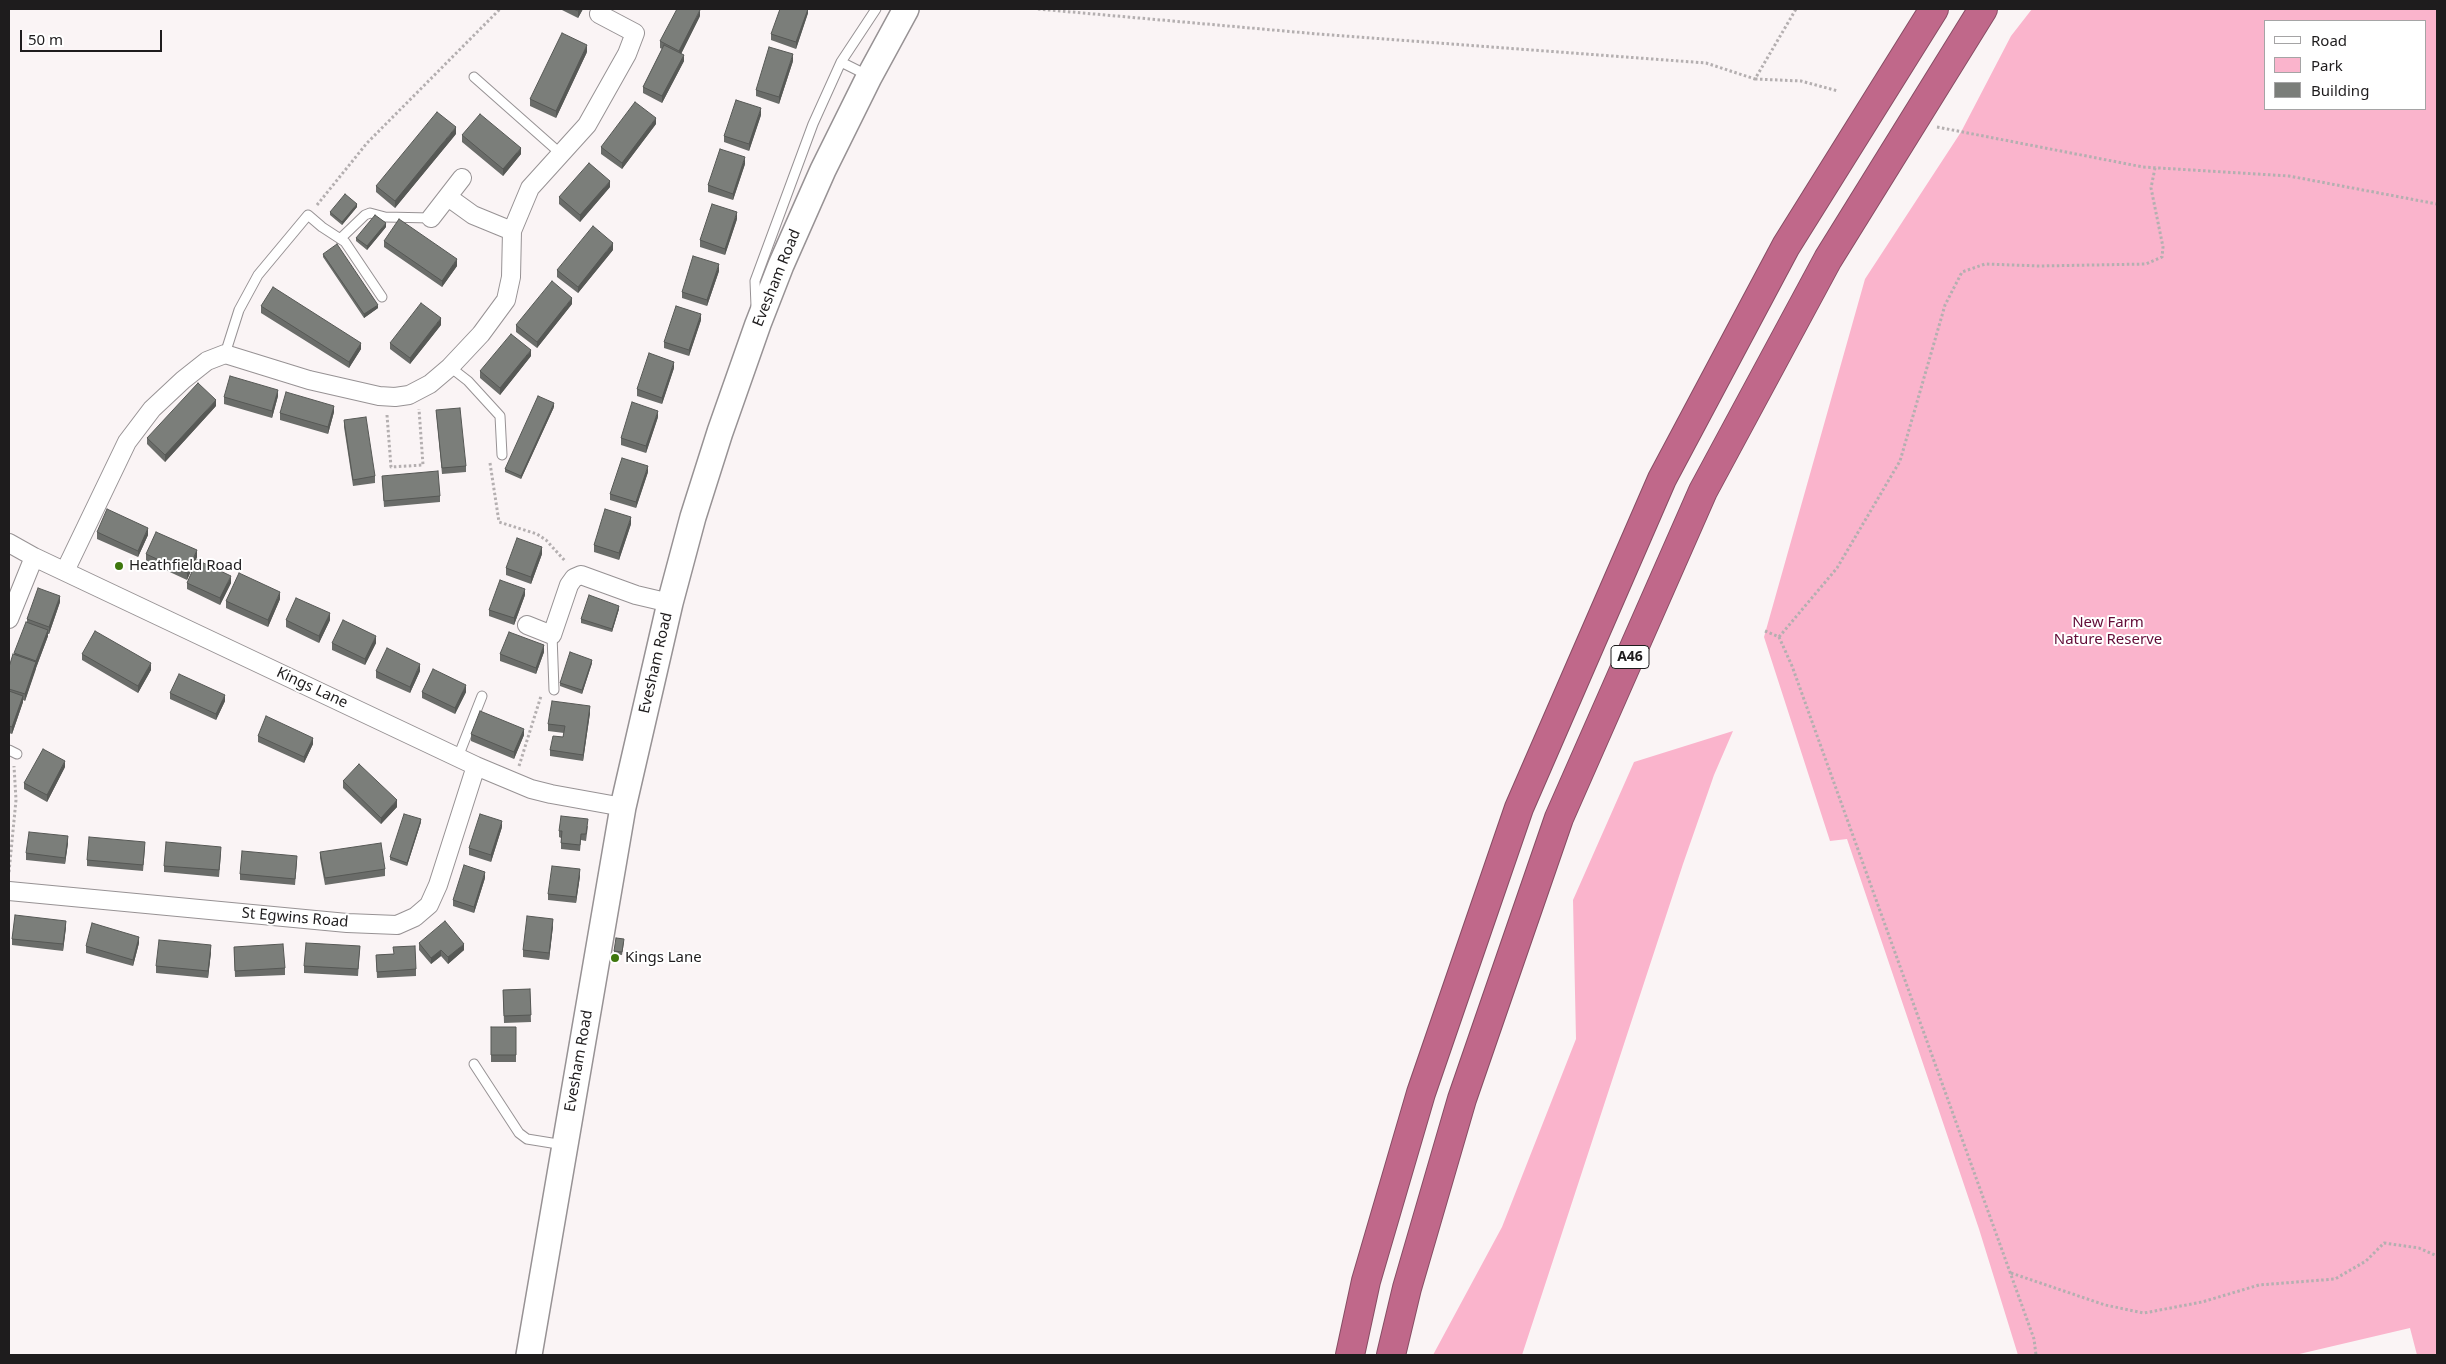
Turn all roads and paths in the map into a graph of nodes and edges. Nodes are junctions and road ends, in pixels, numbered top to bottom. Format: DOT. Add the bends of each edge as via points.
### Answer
graph roads {
  1 [pos="500,9"];
  2 [pos="876,9"];
  3 [pos="906,9"];
  4 [pos="1038,9"];
  5 [pos="1796,9"];
  6 [pos="1934,9"];
  7 [pos="1983,9"];
  8 [pos="599,14"];
  9 [pos="841,62"];
  10 [pos="869,76"];
  11 [pos="474,78"];
  12 [pos="1754,79"];
  13 [pos="1838,90"];
  14 [pos="1934,127"];
  15 [pos="561,154"];
  16 [pos="2155,168"];
  17 [pos="462,178"];
  18 [pos="448,197"];
  19 [pos="2437,204"];
  20 [pos="308,215"];
  21 [pos="431,218"];
  22 [pos="512,231"];
  23 [pos="340,239"];
  24 [pos="382,297"];
  25 [pos="758,324"];
  26 [pos="225,354"];
  27 [pos="450,367"];
  28 [pos="418,391"];
  29 [pos="386,396"];
  30 [pos="502,455"];
  31 [pos="489,457"];
  32 [pos="9,543"];
  33 [pos="34,557"];
  34 [pos="65,571"];
  35 [pos="581,576"];
  36 [pos="670,603"];
  37 [pos="9,619"];
  38 [pos="527,625"];
  39 [pos="1765,631"];
  40 [pos="552,635"];
  41 [pos="1779,637"];
  42 [pos="554,690"];
  43 [pos="542,694"];
  44 [pos="482,696"];
  45 [pos="13,752"];
  46 [pos="458,757"];
  47 [pos="476,766"];
  48 [pos="513,780"];
  49 [pos="624,807"];
  50 [pos="9,872"];
  51 [pos="9,891"];
  52 [pos="474,1064"];
  53 [pos="564,1145"];
  54 [pos="2437,1256"];
  55 [pos="2010,1273"];
  56 [pos="529,1355"];
  57 [pos="1350,1355"];
  58 [pos="1391,1355"];
  59 [pos="2036,1355"];
  1 -- 20 [label="path" via="367,143"];
  2 -- 9 [label="lane"];
  3 -- 10 [label="main road, Evesham Road"];
  4 -- 12 [label="path" via="1706,63"];
  5 -- 12 [label="path"];
  6 -- 57 [label="highway, A46" via="1786,246 1662,479 1527,790 1421,1094 1366,1281"];
  7 -- 58 [label="highway, A46" via="1828,259 1703,491 1563,809 1462,1099"];
  8 -- 15 [label="street" via="635,33 627,54 587,125"];
  9 -- 10 [label="lane"];
  9 -- 25 [label="lane" via="813,124 755,281"];
  10 -- 25 [label="main road, Evesham Road" via="823,170"];
  11 -- 15 [label="lane"];
  12 -- 13 [label="path" via="1801,81"];
  14 -- 16 [label="path"];
  15 -- 22 [label="street" via="530,188"];
  16 -- 19 [label="path" via="2289,176"];
  16 -- 41 [label="path" via="2152,188 2162,257 2146,264 1985,264 1962,272 1945,304 1900,461 1837,568"];
  17 -- 18 [label="street"];
  18 -- 21 [label="street"];
  18 -- 22 [label="street" via="473,214"];
  20 -- 23 [label="lane"];
  20 -- 26 [label="lane" via="258,275 239,310"];
  21 -- 23 [label="lane" via="370,213"];
  22 -- 27 [label="street" via="511,277 506,300 481,334"];
  23 -- 24 [label="lane"];
  25 -- 36 [label="main road, Evesham Road" via="720,432"];
  26 -- 29 [label="street" via="309,380"];
  26 -- 34 [label="street" via="207,362 152,408 127,442"];
  27 -- 28 [label="street"];
  27 -- 30 [label="lane" via="500,416"];
  28 -- 29 [label="street" via="409,395"];
  28 -- 29 [label="path" via="423,465 391,467"];
  31 -- 35 [label="path" via="499,522 537,534"];
  32 -- 33 [label="street, Kings Lane"];
  33 -- 34 [label="street, Kings Lane"];
  33 -- 37 [label="street"];
  34 -- 46 [label="street, Kings Lane"];
  35 -- 36 [label="street"];
  35 -- 40 [label="street" via="574,578 569,585"];
  36 -- 49 [label="main road, Evesham Road"];
  38 -- 40 [label="street"];
  39 -- 41 [label="path"];
  40 -- 42 [label="lane"];
  41 -- 55 [label="path"];
  43 -- 48 [label="path"];
  44 -- 46 [label="lane"];
  45 -- 50 [label="path" via="16,800"];
  46 -- 47 [label="street, Kings Lane"];
  47 -- 48 [label="street, Kings Lane"];
  47 -- 51 [label="street, St Egwins Road" via="429,905 415,917 397,925"];
  48 -- 49 [label="street, Kings Lane" via="551,794"];
  49 -- 53 [label="main road, Evesham Road"];
  52 -- 53 [label="lane" via="518,1133 527,1139"];
  53 -- 56 [label="main road, Evesham Road"];
  54 -- 55 [label="path" via="2419,1248 2384,1243 2366,1261 2335,1279 2259,1284 2202,1302 2144,1312 2105,1305"];
  55 -- 59 [label="path" via="2034,1339"];
}
